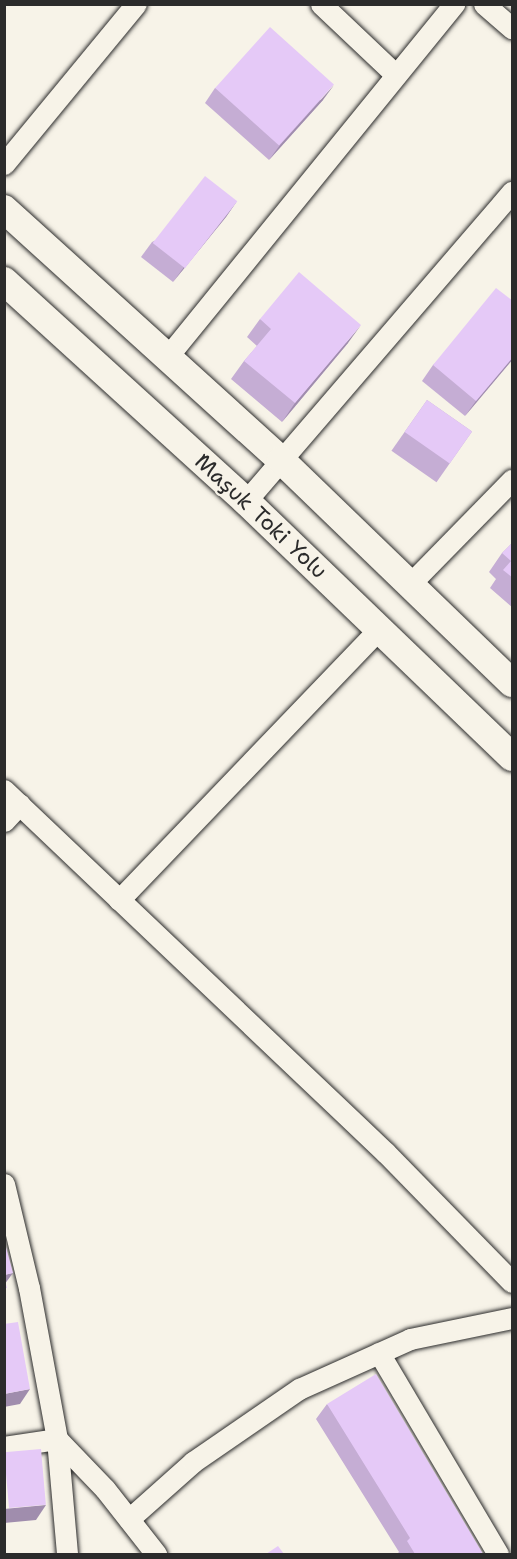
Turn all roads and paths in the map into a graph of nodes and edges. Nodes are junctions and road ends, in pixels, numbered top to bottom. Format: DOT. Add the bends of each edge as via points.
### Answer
graph roads {
  1 [pos="136,4"];
  2 [pos="321,4"];
  3 [pos="454,4"];
  4 [pos="484,4"];
  5 [pos="513,28"];
  6 [pos="396,75"];
  7 [pos="4,164"];
  8 [pos="513,192"];
  9 [pos="4,209"];
  10 [pos="4,281"];
  11 [pos="168,356"];
  12 [pos="281,460"];
  13 [pos="513,480"];
  14 [pos="246,501"];
  15 [pos="410,584"];
  16 [pos="380,628"];
  17 [pos="513,683"];
  18 [pos="513,757"];
  19 [pos="4,789"];
  20 [pos="20,804"];
  21 [pos="4,821"];
  22 [pos="120,900"];
  23 [pos="4,1184"];
  24 [pos="513,1282"];
  25 [pos="513,1318"];
  26 [pos="379,1353"];
  27 [pos="57,1439"];
  28 [pos="4,1447"];
  29 [pos="129,1520"];
  30 [pos="67,1554"];
  31 [pos="156,1554"];
  32 [pos="498,1554"];
  1 -- 7 [label="street"];
  2 -- 6 [label="street"];
  3 -- 6 [label="street"];
  4 -- 5 [label="street"];
  6 -- 11 [label="street"];
  8 -- 12 [label="street"];
  9 -- 11 [label="main road"];
  10 -- 14 [label="main road, Maşuk Toki Yolu"];
  11 -- 12 [label="main road"];
  12 -- 14 [label="street"];
  12 -- 15 [label="main road"];
  13 -- 15 [label="street"];
  14 -- 16 [label="main road, Maşuk Toki Yolu"];
  15 -- 17 [label="main road"];
  16 -- 18 [label="main road, Maşuk Toki Yolu"];
  16 -- 22 [label="street"];
  19 -- 20 [label="street"];
  20 -- 21 [label="street"];
  20 -- 22 [label="street"];
  22 -- 24 [label="street" via="386,1153"];
  23 -- 27 [label="street" via="29,1288"];
  25 -- 26 [label="street" via="411,1340"];
  26 -- 29 [label="street" via="299,1389 193,1462"];
  26 -- 32 [label="street"];
  27 -- 28 [label="street"];
  27 -- 29 [label="street"];
  27 -- 30 [label="street"];
  29 -- 31 [label="street"];
}
